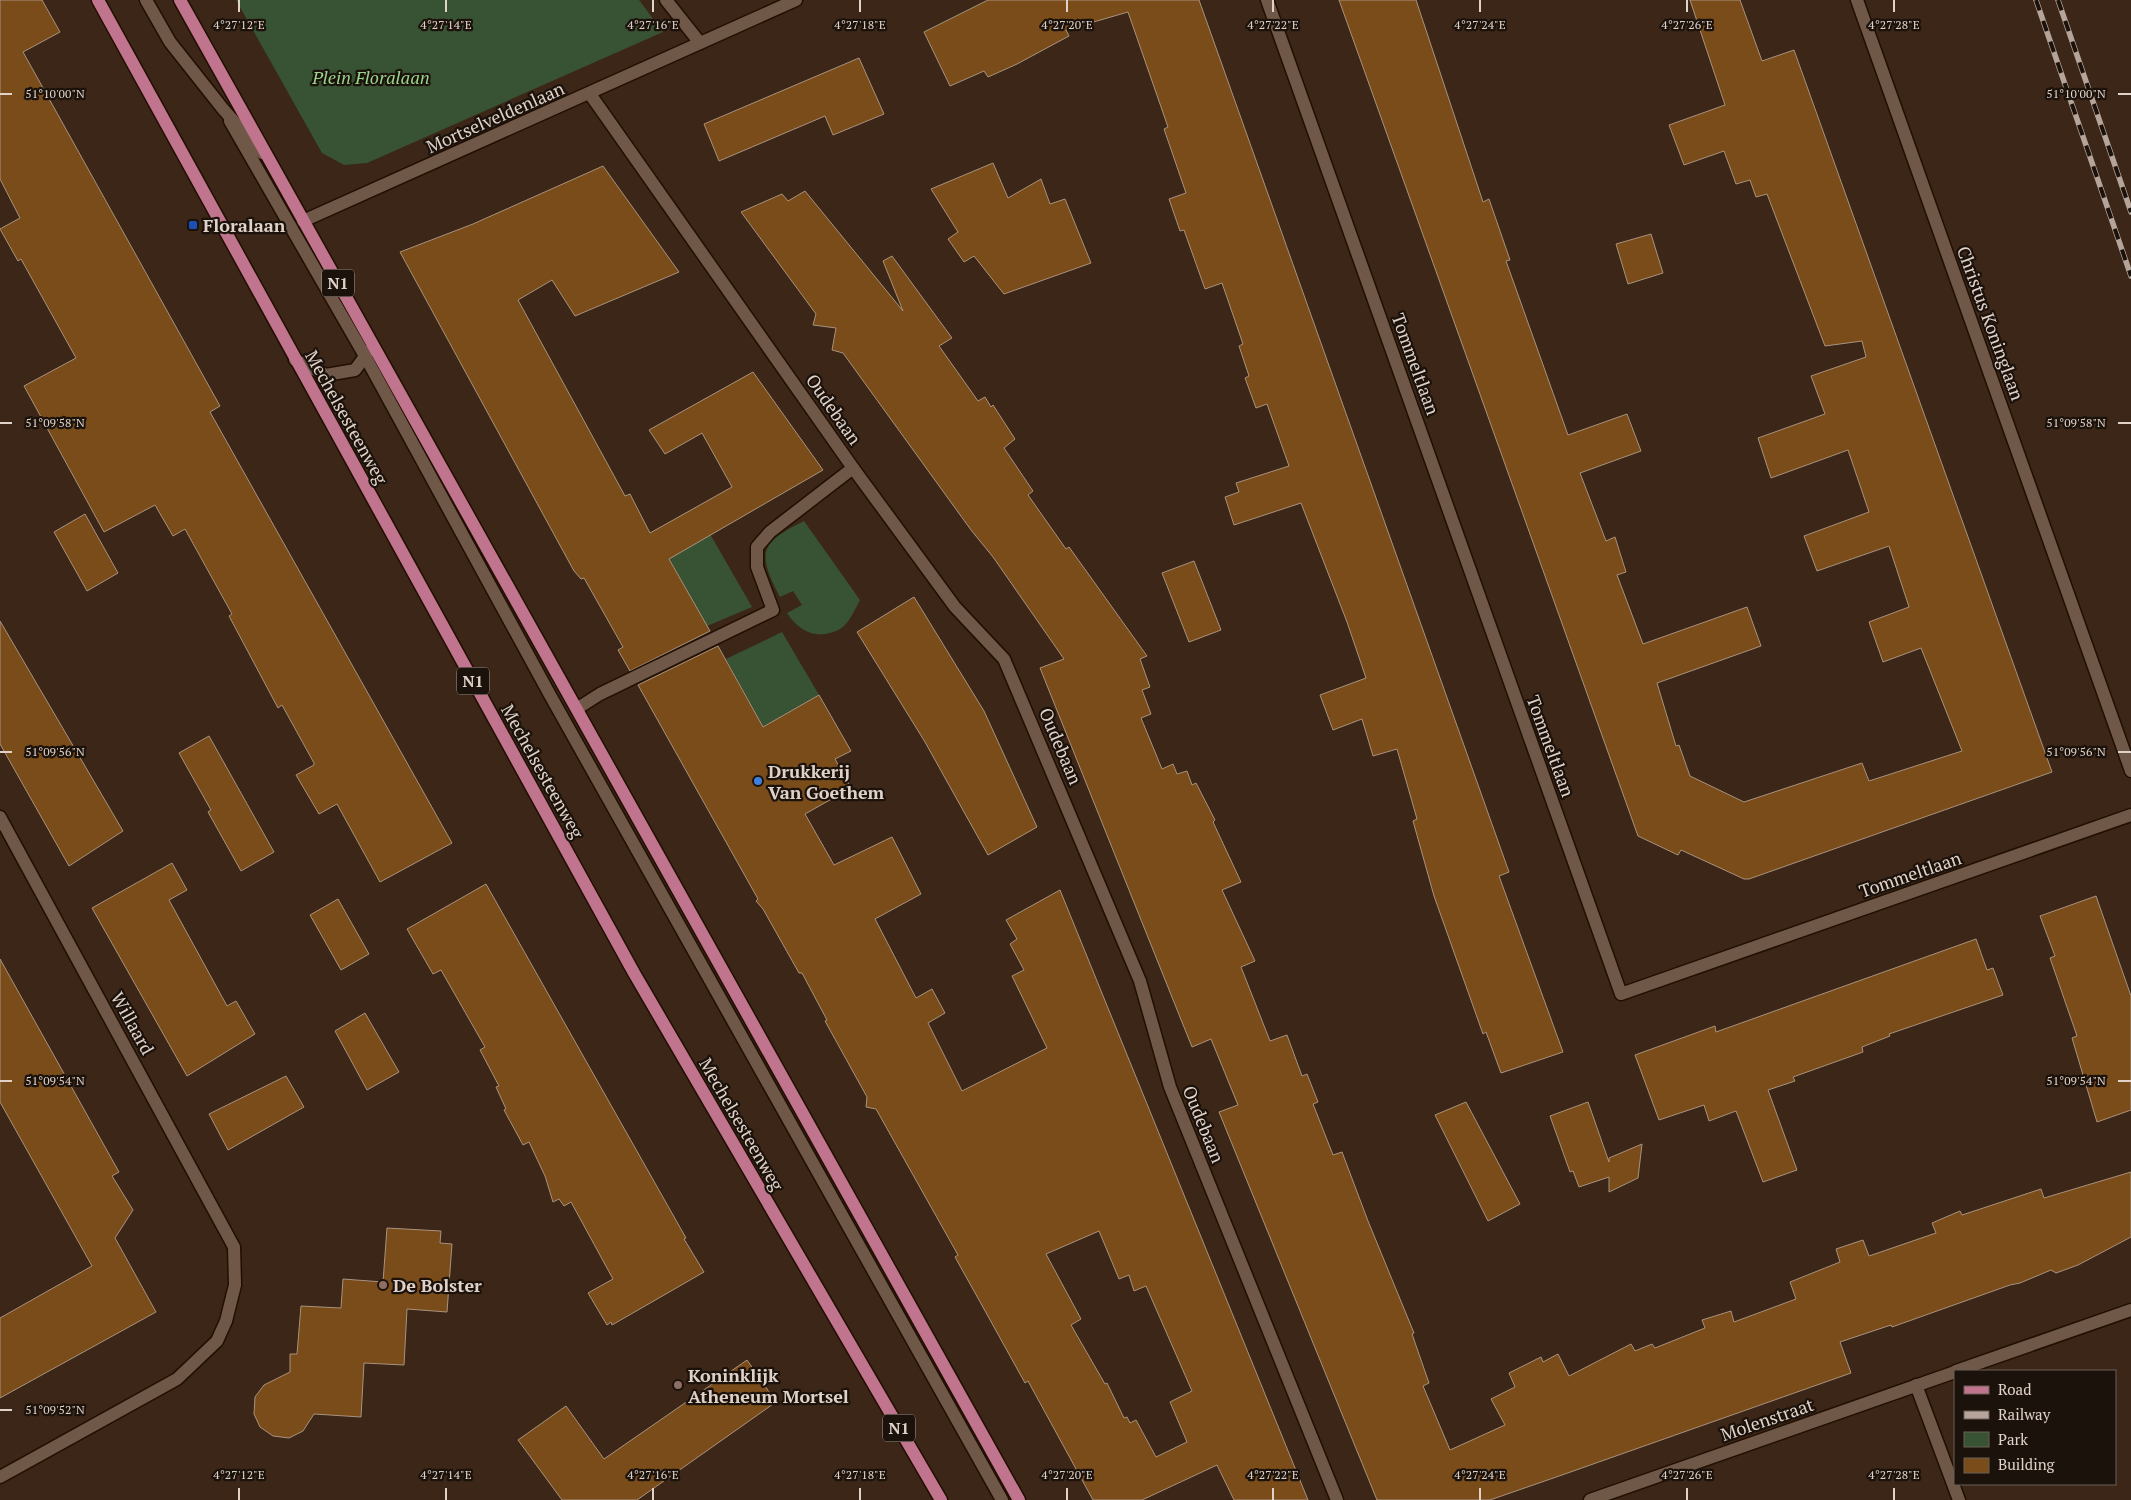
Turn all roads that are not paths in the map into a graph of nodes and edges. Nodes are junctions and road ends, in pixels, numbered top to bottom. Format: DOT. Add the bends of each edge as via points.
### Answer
graph roads {
  1 [pos="98,0"];
  2 [pos="146,0"];
  3 [pos="180,0"];
  4 [pos="666,0"];
  5 [pos="796,0"];
  6 [pos="1268,0"];
  7 [pos="1857,0"];
  8 [pos="700,43"];
  9 [pos="590,94"];
  10 [pos="223,109"];
  11 [pos="272,164"];
  12 [pos="303,221"];
  13 [pos="373,345"];
  14 [pos="365,356"];
  15 [pos="296,360"];
  16 [pos="853,468"];
  17 [pos="578,708"];
  18 [pos="2131,771"];
  19 [pos="2131,815"];
  20 [pos="0,817"];
  21 [pos="2131,1310"];
  22 [pos="1958,1370"];
  23 [pos="1954,1371"];
  24 [pos="1916,1385"];
  25 [pos="0,1477"];
  26 [pos="941,1500"];
  27 [pos="1002,1500"];
  28 [pos="1019,1500"];
  29 [pos="1337,1500"];
  30 [pos="1590,1500"];
  31 [pos="1959,1500"];
  1 -- 15 [label="main road, Mechelsesteenweg / N1"];
  2 -- 10 [label="street" via="170,42"];
  3 -- 11 [label="main road, N1"];
  4 -- 8 [label="street"];
  5 -- 8 [label="street, Mortselveldenlaan"];
  6 -- 19 [label="street, Tommeltlaan" via="1621,994"];
  7 -- 18 [label="street, Christus Koninglaan"];
  8 -- 9 [label="street, Mortselveldenlaan"];
  9 -- 12 [label="street, Mortselveldenlaan"];
  9 -- 16 [label="street, Oudebaan"];
  10 -- 11 [label="street"];
  10 -- 14 [label="street"];
  11 -- 12 [label="main road, N1"];
  12 -- 13 [label="main road, N1"];
  13 -- 14 [label="street"];
  13 -- 17 [label="main road, N1"];
  14 -- 15 [label="street" via="355,370 326,375"];
  14 -- 27 [label="street" via="550,696"];
  15 -- 26 [label="main road, Mechelsesteenweg / N1" via="634,972"];
  16 -- 17 [label="street" via="770,532 757,547 757,567 773,610 600,694"];
  16 -- 29 [label="street, Oudebaan" via="956,607 1004,659 1140,981 1170,1087"];
  17 -- 28 [label="main road, N1"];
  20 -- 25 [label="street, Willaard" via="234,1247 235,1285 217,1341 177,1379"];
  21 -- 22 [label="street, Molenstraat"];
  23 -- 24 [label="street, Molenstraat"];
  24 -- 30 [label="street, Molenstraat"];
  24 -- 31 [label="street"];
}
